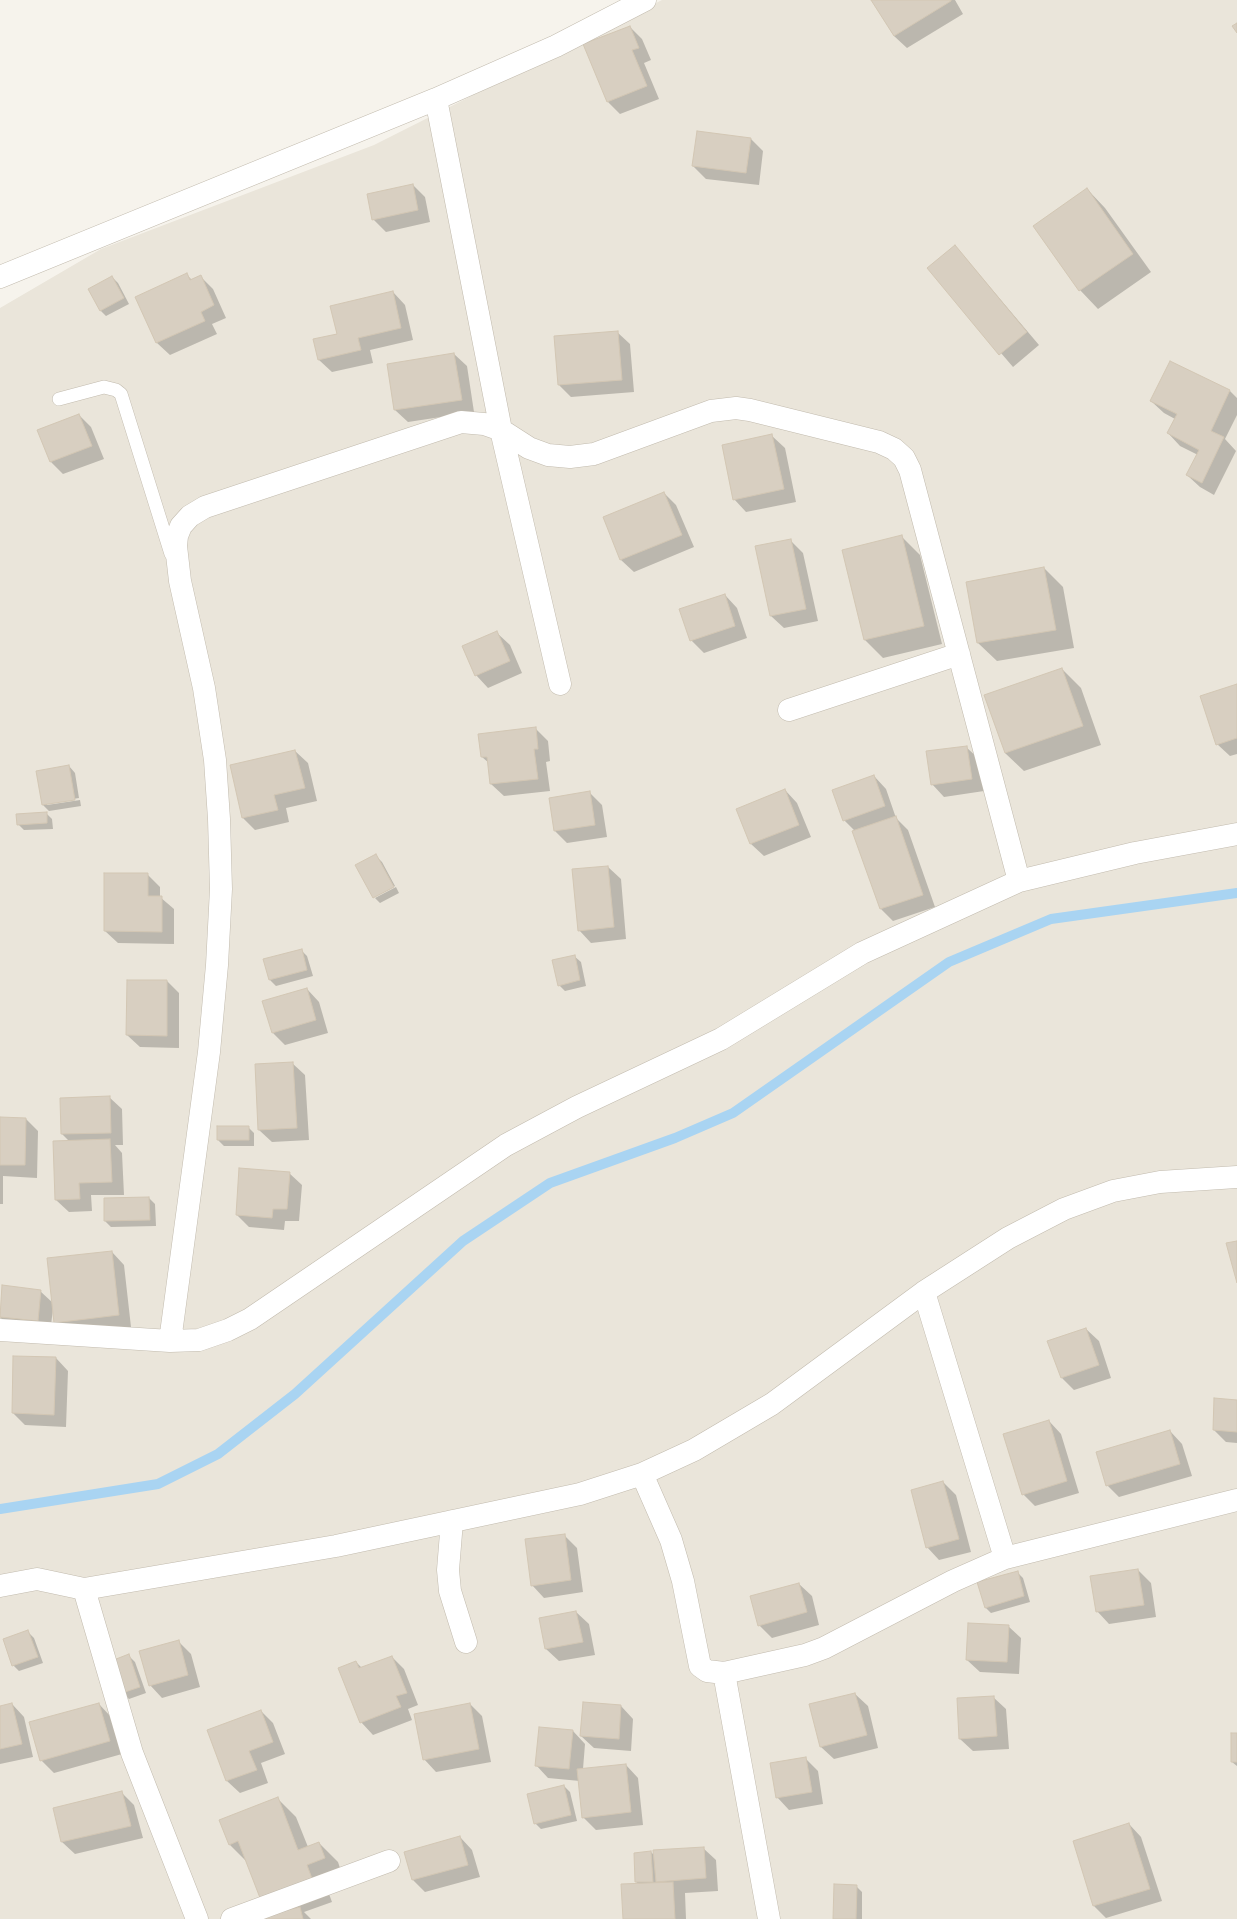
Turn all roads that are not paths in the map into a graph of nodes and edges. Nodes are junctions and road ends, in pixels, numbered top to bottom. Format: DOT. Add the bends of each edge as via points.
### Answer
graph roads {
  1 [pos="645,0"];
  2 [pos="436,99"];
  3 [pos="0,277"];
  4 [pos="59,399"];
  5 [pos="501,430"];
  6 [pos="180,581"];
  7 [pos="958,654"];
  8 [pos="560,684"];
  9 [pos="789,710"];
  10 [pos="1237,834"];
  11 [pos="1019,881"];
  12 [pos="1237,1177"];
  13 [pos="924,1292"];
  14 [pos="0,1330"];
  15 [pos="170,1341"];
  16 [pos="642,1474"];
  17 [pos="1237,1500"];
  18 [pos="452,1521"];
  19 [pos="1005,1558"];
  20 [pos="0,1586"];
  21 [pos="84,1589"];
  22 [pos="466,1642"];
  23 [pos="724,1673"];
  24 [pos="389,1861"];
  25 [pos="197,1919"];
  26 [pos="232,1919"];
  27 [pos="769,1919"];
  1 -- 2 [label="street" via="556,46"];
  2 -- 3 [label="street"];
  2 -- 5 [label="street"];
  4 -- 6 [label="lane" via="104,387 121,394"];
  5 -- 6 [label="street" via="484,424 461,422 204,507 190,516 181,526 177,536"];
  5 -- 7 [label="street" via="529,448 548,455 570,457 594,454 711,410 736,408 879,442 894,449 904,458 910,470"];
  5 -- 8 [label="street"];
  6 -- 15 [label="street" via="204,688 215,760 221,890 209,1052"];
  7 -- 9 [label="street"];
  7 -- 11 [label="street"];
  10 -- 11 [label="street" via="1135,853"];
  11 -- 15 [label="street" via="862,953 721,1039 577,1107 506,1145 250,1320 198,1340"];
  12 -- 13 [label="street" via="1160,1182 1106,1194 1064,1210 1008,1238"];
  13 -- 16 [label="street" via="772,1404 694,1450"];
  13 -- 19 [label="street"];
  14 -- 15 [label="street"];
  16 -- 18 [label="street" via="580,1494"];
  16 -- 23 [label="street" via="671,1540 683,1581 700,1666 707,1671"];
  17 -- 19 [label="street"];
  18 -- 21 [label="street" via="336,1546"];
  18 -- 22 [label="street" via="448,1570 450,1591"];
  19 -- 23 [label="street" via="953,1581 824,1648 805,1655"];
  20 -- 21 [label="street" via="36,1579"];
  21 -- 25 [label="street" via="132,1753"];
  23 -- 27 [label="street"];
  24 -- 26 [label="street"];
}
